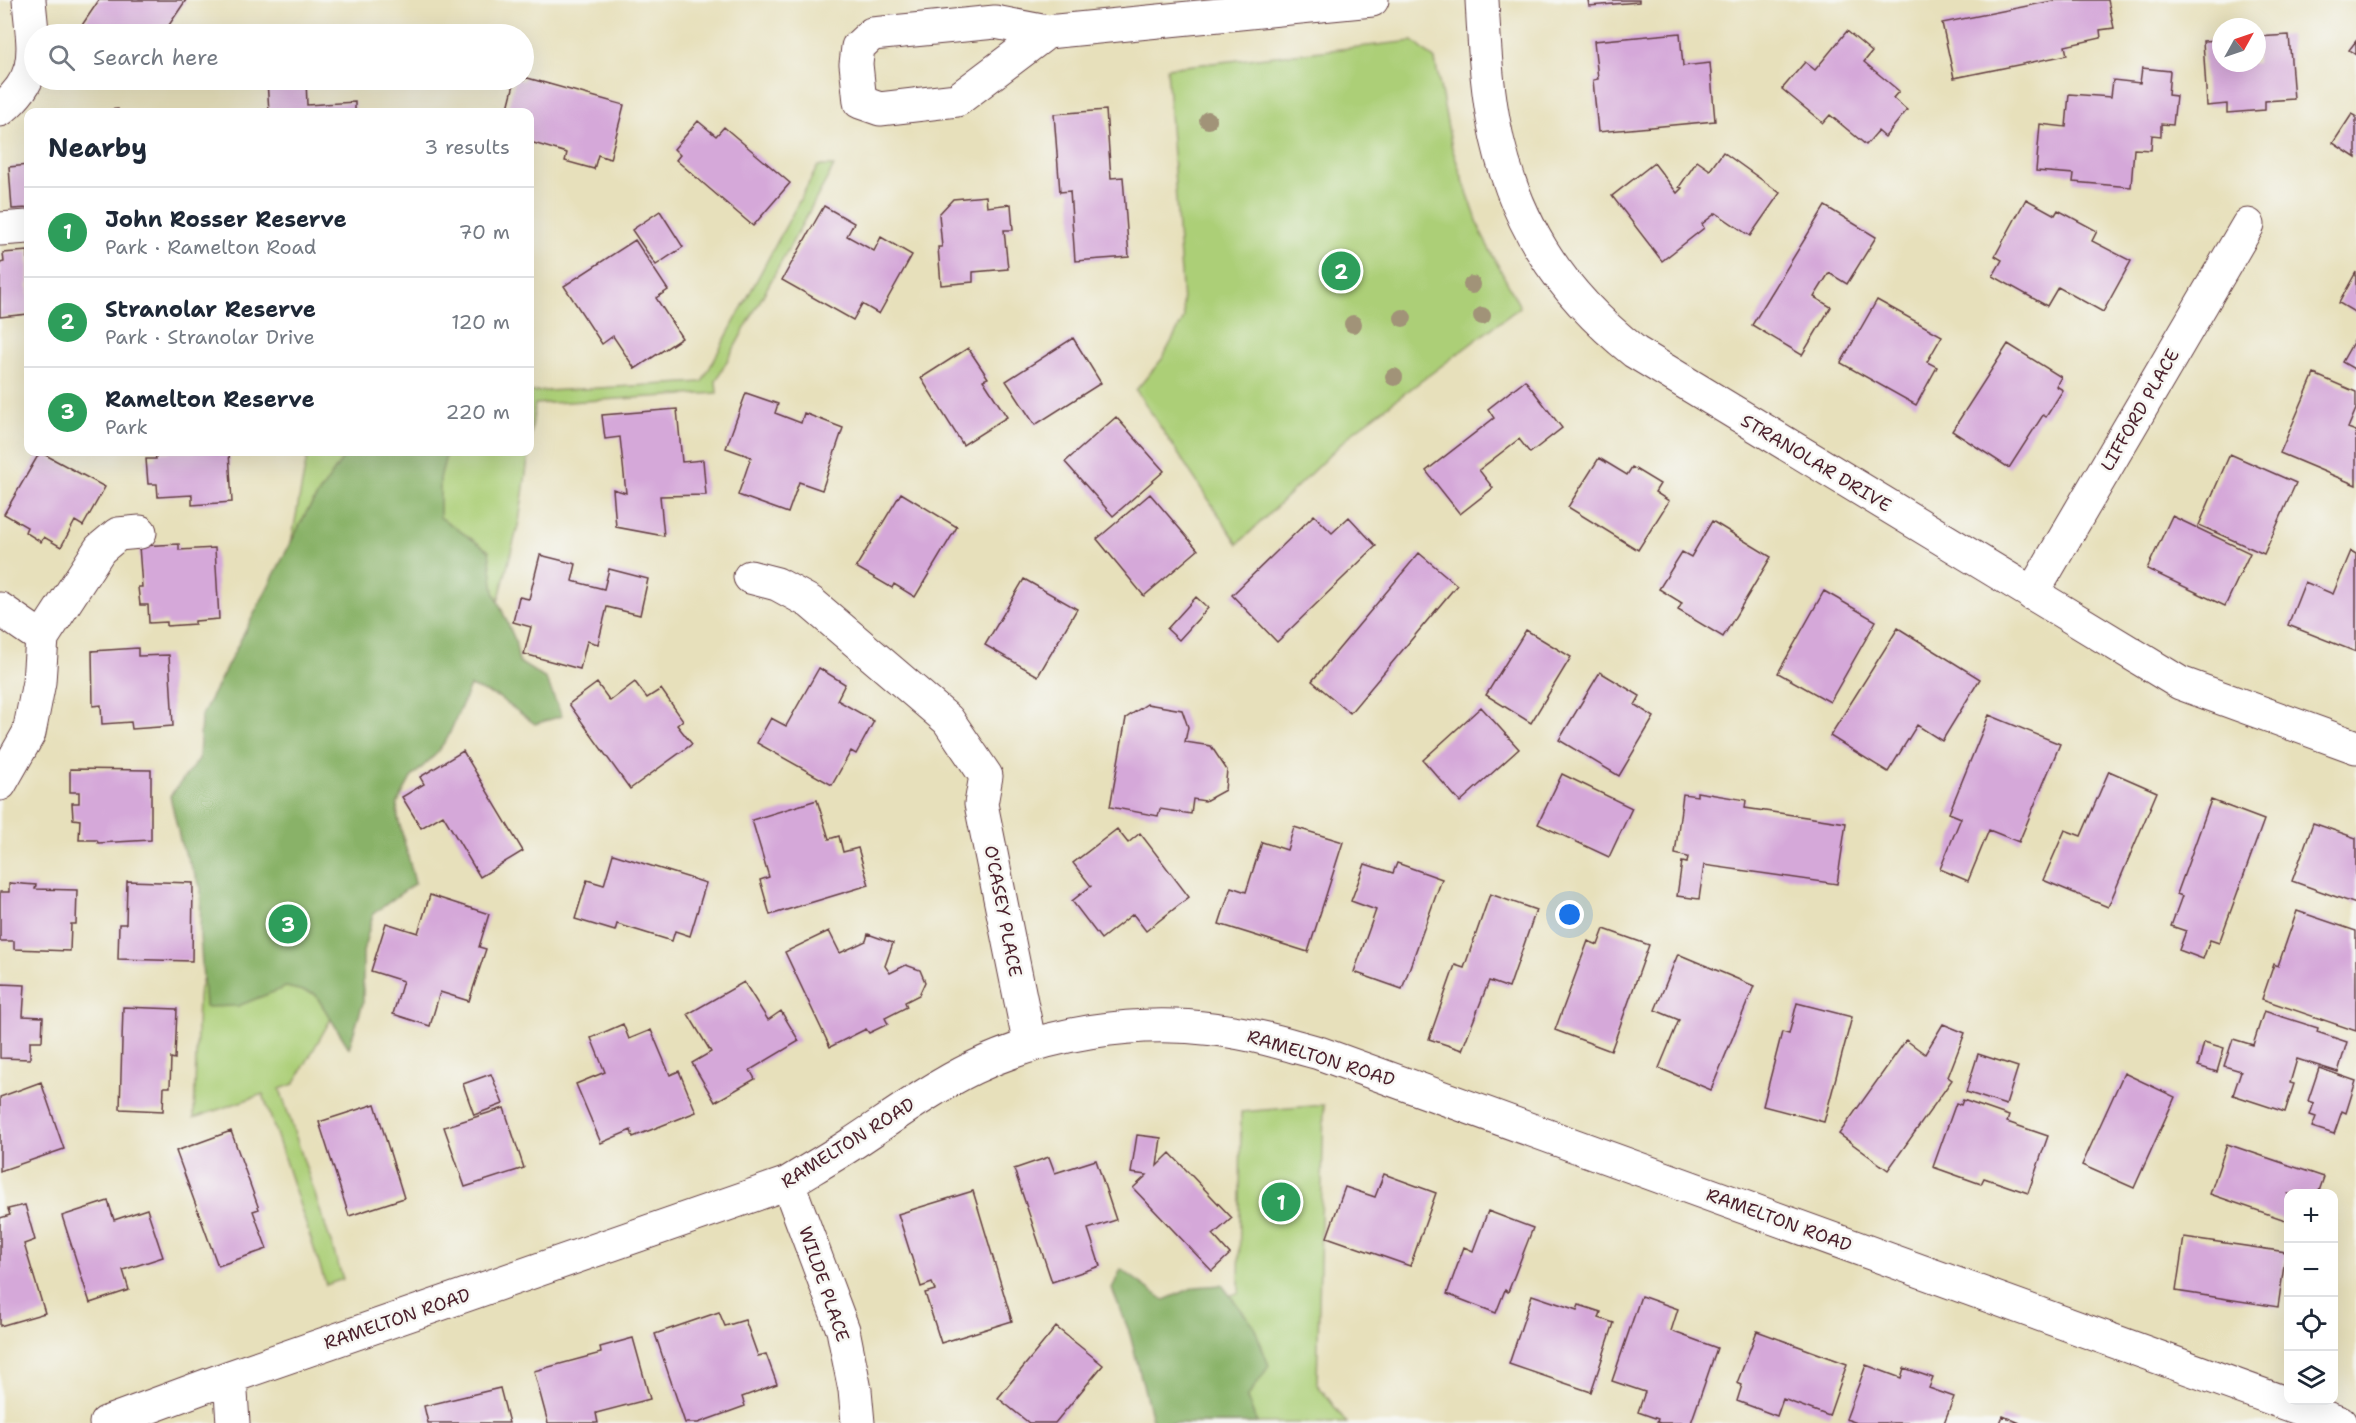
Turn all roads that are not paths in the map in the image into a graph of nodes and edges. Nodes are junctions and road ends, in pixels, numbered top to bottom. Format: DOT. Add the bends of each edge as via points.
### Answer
graph roads {
  1 [pos="29,0"];
  2 [pos="1372,0"];
  3 [pos="1482,0"];
  4 [pos="31,24"];
  5 [pos="1047,32"];
  6 [pos="24,83"];
  7 [pos="0,110"];
  8 [pos="2248,225"];
  9 [pos="24,227"];
  10 [pos="0,229"];
  11 [pos="140,532"];
  12 [pos="750,577"];
  13 [pos="2032,594"];
  14 [pos="0,609"];
  15 [pos="42,638"];
  16 [pos="2356,747"];
  17 [pos="0,784"];
  18 [pos="1030,1046"];
  19 [pos="788,1183"];
  20 [pos="230,1377"];
  21 [pos="2356,1415"];
  22 [pos="106,1423"];
  23 [pos="233,1423"];
  24 [pos="858,1423"];
  25 [pos="2340,1423"];
  26 [pos="2353,1423"];
  1 -- 4 [label="street"];
  2 -- 5 [label="street"];
  3 -- 13 [label="street, STRANOLAR DRIVE" via="1493,119 1516,201 1541,251 1571,293 1603,327 1635,352"];
  5 -- 5 [label="street" via="957,100 880,109 860,102 858,47 872,34 995,22"];
  6 -- 7 [label="street"];
  8 -- 13 [label="street, LIFFORD PLACE"];
  9 -- 10 [label="street"];
  11 -- 15 [label="street" via="118,534 100,549"];
  12 -- 18 [label="street, O'CASEY PLACE" via="777,584 810,602 948,720 986,776 981,804"];
  13 -- 16 [label="street, STRANOLAR DRIVE" via="2180,683"];
  14 -- 15 [label="street"];
  15 -- 17 [label="street" via="29,733"];
  18 -- 19 [label="street, RAMELTON ROAD" via="973,1068"];
  18 -- 25 [label="street, RAMELTON ROAD" via="1083,1034 1153,1027 1211,1028 1280,1041"];
  19 -- 20 [label="street, RAMELTON ROAD"];
  19 -- 24 [label="street, WILDE PLACE" via="843,1330"];
  20 -- 22 [label="street, RAMELTON ROAD"];
  20 -- 23 [label="street"];
  21 -- 26 [label="street"];
}
